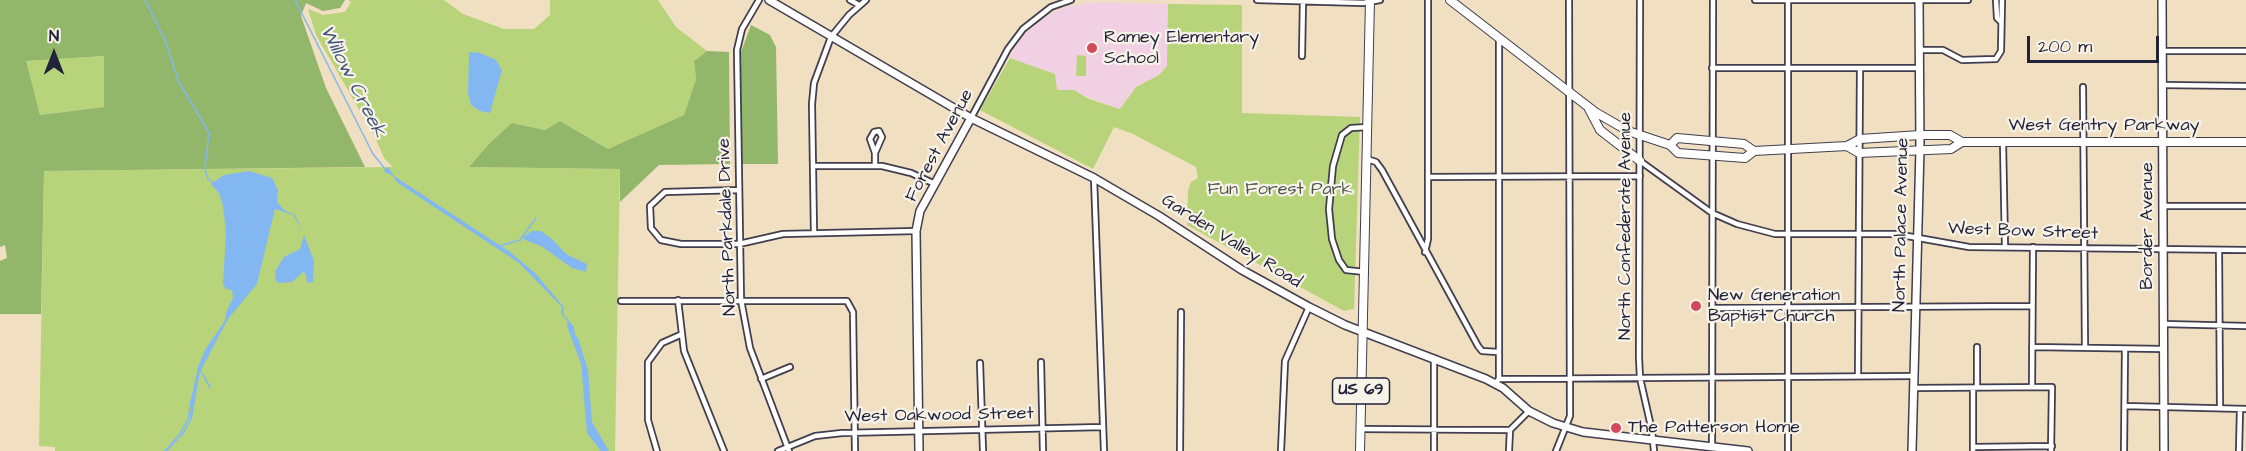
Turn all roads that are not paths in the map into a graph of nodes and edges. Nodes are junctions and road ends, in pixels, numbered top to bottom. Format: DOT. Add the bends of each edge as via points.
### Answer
graph roads {
  1 [pos="759,0"];
  2 [pos="769,0"];
  3 [pos="850,0"];
  4 [pos="866,0"];
  5 [pos="1071,0"];
  6 [pos="1257,0"];
  7 [pos="1380,0"];
  8 [pos="1428,0"];
  9 [pos="1450,0"];
  10 [pos="1569,0"];
  11 [pos="1640,0"];
  12 [pos="1713,0"];
  13 [pos="1755,0"];
  14 [pos="1788,0"];
  15 [pos="1919,0"];
  16 [pos="1968,0"];
  17 [pos="1996,0"];
  18 [pos="2002,0"];
  19 [pos="2162,0"];
  20 [pos="1303,1"];
  21 [pos="1370,1"];
  22 [pos="858,5"];
  23 [pos="2001,22"];
  24 [pos="831,37"];
  25 [pos="1499,38"];
  26 [pos="1920,51"];
  27 [pos="2162,51"];
  28 [pos="2246,51"];
  29 [pos="1302,56"];
  30 [pos="1789,67"];
  31 [pos="1712,68"];
  32 [pos="1860,68"];
  33 [pos="1920,68"];
  34 [pos="2162,85"];
  35 [pos="2246,86"];
  36 [pos="2083,87"];
  37 [pos="1570,94"];
  38 [pos="1589,108"];
  39 [pos="971,118"];
  40 [pos="1368,127"];
  41 [pos="1920,135"];
  42 [pos="1640,136"];
  43 [pos="1860,139"];
  44 [pos="2083,140"];
  45 [pos="2163,140"];
  46 [pos="2003,141"];
  47 [pos="1962,142"];
  48 [pos="2246,142"];
  49 [pos="1713,143"];
  50 [pos="1670,145"];
  51 [pos="1847,146"];
  52 [pos="1789,150"];
  53 [pos="1920,150"];
  54 [pos="1754,151"];
  55 [pos="875,153"];
  56 [pos="1859,153"];
  57 [pos="1713,158"];
  58 [pos="1367,159"];
  59 [pos="1640,161"];
  60 [pos="875,165"];
  61 [pos="813,166"];
  62 [pos="1640,176"];
  63 [pos="1429,177"];
  64 [pos="1498,177"];
  65 [pos="1569,177"];
  66 [pos="1094,178"];
  67 [pos="935,184"];
  68 [pos="738,190"];
  69 [pos="2164,206"];
  70 [pos="2246,206"];
  71 [pos="1712,213"];
  72 [pos="916,231"];
  73 [pos="814,233"];
  74 [pos="1860,234"];
  75 [pos="1789,235"];
  76 [pos="1918,240"];
  77 [pos="739,244"];
  78 [pos="2005,247"];
  79 [pos="2033,247"];
  80 [pos="2085,248"];
  81 [pos="2163,249"];
  82 [pos="2219,249"];
  83 [pos="2246,250"];
  84 [pos="1425,252"];
  85 [pos="1365,272"];
  86 [pos="678,300"];
  87 [pos="741,300"];
  88 [pos="621,301"];
  89 [pos="2032,306"];
  90 [pos="1309,307"];
  91 [pos="1859,307"];
  92 [pos="1915,307"];
  93 [pos="1713,308"];
  94 [pos="1788,308"];
  95 [pos="1181,312"];
  96 [pos="2163,324"];
  97 [pos="2220,325"];
  98 [pos="2246,326"];
  99 [pos="1363,331"];
  100 [pos="680,334"];
  101 [pos="1977,347"];
  102 [pos="2032,348"];
  103 [pos="2085,348"];
  104 [pos="2163,348"];
  105 [pos="2126,349"];
  106 [pos="1498,352"];
  107 [pos="1434,358"];
  108 [pos="1041,362"];
  109 [pos="980,363"];
  110 [pos="790,367"];
  111 [pos="1858,376"];
  112 [pos="1914,376"];
  113 [pos="1569,378"];
  114 [pos="1640,378"];
  115 [pos="1788,378"];
  116 [pos="761,379"];
  117 [pos="1712,379"];
  118 [pos="1497,381"];
  119 [pos="2032,387"];
  120 [pos="1914,388"];
  121 [pos="1975,388"];
  122 [pos="2125,406"];
  123 [pos="2164,406"];
  124 [pos="2220,408"];
  125 [pos="2243,409"];
  126 [pos="1529,411"];
  127 [pos="1103,427"];
  128 [pos="1043,428"];
  129 [pos="1435,428"];
  130 [pos="1566,428"];
  131 [pos="982,429"];
  132 [pos="1360,429"];
  133 [pos="1509,430"];
  134 [pos="919,431"];
  135 [pos="855,433"];
  136 [pos="1653,440"];
  137 [pos="1712,446"];
  138 [pos="788,449"];
  139 [pos="1724,449"];
  140 [pos="1973,449"];
  141 [pos="2051,449"];
  142 [pos="657,451"];
  143 [pos="724,451"];
  144 [pos="778,451"];
  145 [pos="855,451"];
  146 [pos="919,451"];
  147 [pos="983,451"];
  148 [pos="1043,451"];
  149 [pos="1104,451"];
  150 [pos="1180,451"];
  151 [pos="1281,451"];
  152 [pos="1360,451"];
  153 [pos="1434,451"];
  154 [pos="1509,451"];
  155 [pos="1556,451"];
  156 [pos="1654,451"];
  157 [pos="1748,451"];
  158 [pos="1788,451"];
  159 [pos="1912,451"];
  160 [pos="2124,451"];
  161 [pos="2164,451"];
  162 [pos="2240,451"];
  1 -- 68 [label="street, North Parkdale Drive" via="742,29 737,50"];
  2 -- 24 [label="street, Garden Valley Road"];
  3 -- 22 [label="street"];
  4 -- 22 [label="street"];
  5 -- 39 [label="street, Forest Avenue" via="1051,7 1023,29"];
  6 -- 20 [label="street"];
  7 -- 21 [label="street"];
  8 -- 63 [label="street"];
  9 -- 25 [label="main road, West Gentry Parkway"];
  10 -- 37 [label="street"];
  11 -- 42 [label="street, North Confederate Avenue"];
  12 -- 31 [label="street"];
  13 -- 14 [label="street"];
  14 -- 15 [label="street"];
  14 -- 30 [label="street"];
  15 -- 16 [label="street"];
  15 -- 26 [label="street, North Palace Avenue"];
  17 -- 23 [label="street" via="1997,18"];
  18 -- 23 [label="street"];
  19 -- 27 [label="street, Border Avenue"];
  20 -- 21 [label="street"];
  20 -- 29 [label="street"];
  21 -- 40 [label="main road, US 69"];
  22 -- 24 [label="street"];
  23 -- 26 [label="street" via="2001,51 1996,59 1962,60 1946,51"];
  24 -- 39 [label="street, Garden Valley Road"];
  24 -- 61 [label="street" via="812,94"];
  25 -- 37 [label="main road, West Gentry Parkway"];
  25 -- 64 [label="street"];
  26 -- 33 [label="street, North Palace Avenue"];
  27 -- 28 [label="street"];
  27 -- 34 [label="street, Border Avenue"];
  30 -- 31 [label="street"];
  30 -- 32 [label="street"];
  30 -- 52 [label="street"];
  31 -- 49 [label="street"];
  32 -- 33 [label="street"];
  32 -- 43 [label="street"];
  33 -- 41 [label="street, North Palace Avenue"];
  34 -- 35 [label="street"];
  34 -- 45 [label="street, Border Avenue"];
  36 -- 44 [label="street"];
  37 -- 38 [label="main road, West Gentry Parkway"];
  37 -- 65 [label="street"];
  38 -- 42 [label="main road, West Gentry Parkway"];
  38 -- 59 [label="main road" via="1600,130"];
  39 -- 66 [label="street, Garden Valley Road"];
  39 -- 67 [label="street, Forest Avenue"];
  40 -- 58 [label="main road, US 69"];
  40 -- 85 [label="street" via="1351,128 1342,135 1329,202 1332,239 1339,260 1346,270"];
  41 -- 43 [label="main road, West Gentry Parkway"];
  41 -- 47 [label="main road, West Gentry Parkway" via="1950,135"];
  41 -- 53 [label="street, North Palace Avenue"];
  42 -- 50 [label="main road, West Gentry Parkway"];
  42 -- 59 [label="street, North Confederate Avenue"];
  43 -- 51 [label="main road, West Gentry Parkway"];
  43 -- 56 [label="street"];
  44 -- 45 [label="main road, West Gentry Parkway"];
  44 -- 46 [label="main road, West Gentry Parkway"];
  44 -- 80 [label="street"];
  45 -- 48 [label="main road, West Gentry Parkway"];
  45 -- 69 [label="street, Border Avenue"];
  46 -- 47 [label="main road, West Gentry Parkway"];
  46 -- 78 [label="street"];
  47 -- 53 [label="main road, West Gentry Parkway" via="1951,149"];
  49 -- 50 [label="main road, West Gentry Parkway" via="1677,138"];
  49 -- 54 [label="main road, West Gentry Parkway" via="1744,144"];
  49 -- 57 [label="street"];
  50 -- 57 [label="main road, West Gentry Parkway" via="1678,153"];
  51 -- 52 [label="main road, West Gentry Parkway"];
  51 -- 56 [label="main road"];
  52 -- 54 [label="main road, West Gentry Parkway"];
  52 -- 75 [label="street"];
  53 -- 56 [label="main road, West Gentry Parkway"];
  53 -- 76 [label="street, North Palace Avenue"];
  54 -- 57 [label="main road, West Gentry Parkway" via="1745,158"];
  55 -- 60 [label="street"];
  56 -- 74 [label="street"];
  57 -- 71 [label="street"];
  58 -- 84 [label="street" via="1382,170"];
  58 -- 85 [label="main road, US 69"];
  59 -- 62 [label="street, North Confederate Avenue"];
  59 -- 71 [label="street, West Bow Street"];
  60 -- 61 [label="street"];
  60 -- 67 [label="street"];
  61 -- 73 [label="street"];
  62 -- 65 [label="street"];
  62 -- 114 [label="street, North Confederate Avenue"];
  63 -- 64 [label="street"];
  63 -- 84 [label="street"];
  64 -- 65 [label="street"];
  64 -- 106 [label="street"];
  65 -- 113 [label="street"];
  66 -- 90 [label="street, Garden Valley Road"];
  66 -- 127 [label="street"];
  67 -- 72 [label="street, Forest Avenue" via="920,211"];
  68 -- 77 [label="street, North Parkdale Drive"];
  68 -- 77 [label="street" via="669,191 655,199 648,214 653,232 668,243"];
  69 -- 70 [label="street"];
  69 -- 81 [label="street, Border Avenue"];
  71 -- 75 [label="street, West Bow Street" via="1752,229"];
  71 -- 93 [label="street"];
  72 -- 73 [label="street"];
  72 -- 134 [label="street, Forest Avenue"];
  73 -- 77 [label="street" via="776,234"];
  74 -- 75 [label="street, West Bow Street"];
  74 -- 76 [label="street, West Bow Street" via="1896,234"];
  74 -- 91 [label="street"];
  75 -- 94 [label="street"];
  76 -- 78 [label="street, West Bow Street"];
  76 -- 92 [label="street, North Palace Avenue"];
  77 -- 87 [label="street, North Parkdale Drive"];
  78 -- 79 [label="street, West Bow Street"];
  79 -- 80 [label="street, West Bow Street"];
  79 -- 89 [label="street"];
  80 -- 81 [label="street, West Bow Street"];
  80 -- 103 [label="street"];
  81 -- 82 [label="street, West Bow Street"];
  81 -- 96 [label="street, Border Avenue"];
  82 -- 83 [label="street, West Bow Street"];
  82 -- 97 [label="street"];
  84 -- 106 [label="street" via="1478,346 1482,351"];
  85 -- 99 [label="main road, US 69"];
  86 -- 87 [label="street"];
  86 -- 88 [label="street"];
  86 -- 100 [label="street"];
  87 -- 116 [label="street, North Parkdale Drive" via="750,348"];
  87 -- 135 [label="street" via="840,299 851,305"];
  89 -- 92 [label="street"];
  89 -- 102 [label="street"];
  90 -- 99 [label="street, Garden Valley Road"];
  90 -- 151 [label="street" via="1284,361"];
  91 -- 92 [label="street"];
  91 -- 94 [label="street"];
  91 -- 111 [label="street"];
  92 -- 112 [label="street, North Palace Avenue"];
  93 -- 94 [label="street"];
  93 -- 117 [label="street"];
  94 -- 115 [label="street"];
  95 -- 150 [label="street"];
  96 -- 97 [label="street"];
  96 -- 104 [label="street, Border Avenue"];
  97 -- 98 [label="street"];
  97 -- 124 [label="street"];
  99 -- 107 [label="street, Garden Valley Road"];
  99 -- 132 [label="main road, US 69"];
  100 -- 142 [label="street" via="662,343 648,362 648,420"];
  100 -- 143 [label="street"];
  101 -- 121 [label="street"];
  102 -- 103 [label="street"];
  102 -- 119 [label="street"];
  103 -- 105 [label="street"];
  104 -- 105 [label="street"];
  104 -- 123 [label="street, Border Avenue"];
  105 -- 122 [label="street"];
  106 -- 118 [label="street"];
  107 -- 118 [label="street, Garden Valley Road"];
  107 -- 129 [label="street"];
  108 -- 128 [label="street"];
  109 -- 131 [label="street"];
  110 -- 116 [label="street"];
  111 -- 112 [label="street, Garden Valley Road"];
  111 -- 115 [label="street, Garden Valley Road"];
  112 -- 120 [label="street, North Palace Avenue"];
  113 -- 114 [label="street, Garden Valley Road"];
  113 -- 118 [label="street, Garden Valley Road"];
  113 -- 130 [label="street" via="1570,416"];
  114 -- 117 [label="street, Garden Valley Road"];
  114 -- 136 [label="street, North Confederate Avenue"];
  115 -- 117 [label="street, Garden Valley Road"];
  115 -- 158 [label="street"];
  116 -- 138 [label="street, North Parkdale Drive"];
  117 -- 137 [label="street"];
  118 -- 126 [label="street"];
  119 -- 121 [label="street"];
  119 -- 141 [label="street" via="2052,387"];
  120 -- 121 [label="street"];
  120 -- 159 [label="street, North Palace Avenue"];
  121 -- 140 [label="street"];
  122 -- 123 [label="street"];
  122 -- 160 [label="street"];
  123 -- 124 [label="street"];
  123 -- 161 [label="street, Border Avenue"];
  124 -- 125 [label="street"];
  125 -- 162 [label="street"];
  126 -- 130 [label="street"];
  126 -- 133 [label="street"];
  127 -- 128 [label="street, West Oakwood Street"];
  127 -- 149 [label="street"];
  128 -- 131 [label="street, West Oakwood Street"];
  128 -- 148 [label="street"];
  129 -- 132 [label="street"];
  129 -- 133 [label="street"];
  129 -- 153 [label="street"];
  130 -- 136 [label="street"];
  130 -- 155 [label="street"];
  131 -- 134 [label="street, West Oakwood Street"];
  131 -- 147 [label="street"];
  132 -- 152 [label="main road, US 69"];
  133 -- 154 [label="street"];
  134 -- 135 [label="street, West Oakwood Street"];
  134 -- 146 [label="street, Forest Avenue"];
  135 -- 138 [label="street, West Oakwood Street" via="815,436"];
  135 -- 145 [label="street"];
  136 -- 137 [label="street"];
  136 -- 156 [label="street, North Confederate Avenue"];
  137 -- 139 [label="street"];
  138 -- 144 [label="street, West Oakwood Street"];
  139 -- 157 [label="street"];
  140 -- 141 [label="street"];
}
